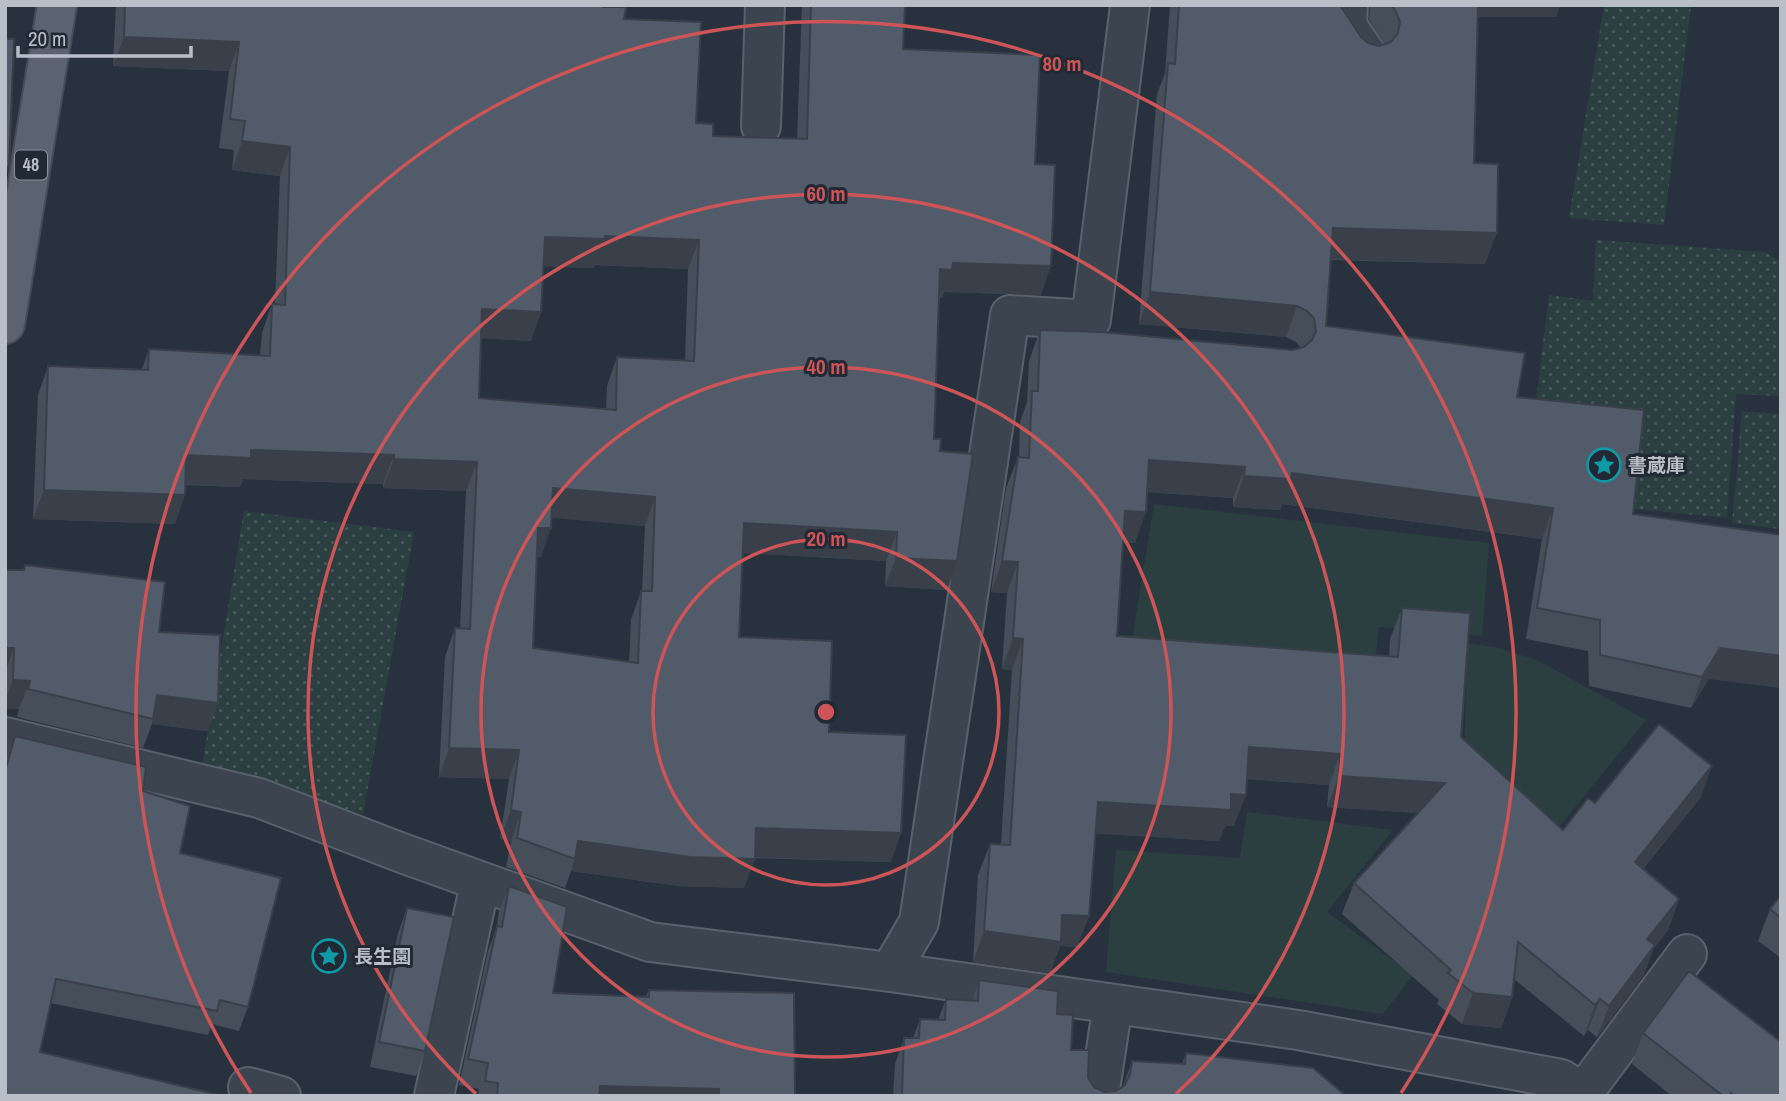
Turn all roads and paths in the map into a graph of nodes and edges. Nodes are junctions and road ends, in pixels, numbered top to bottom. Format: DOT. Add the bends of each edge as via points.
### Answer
graph roads {
  1 [pos="57,5"];
  2 [pos="765,5"];
  3 [pos="1130,5"];
  4 [pos="1348,5"];
  5 [pos="1367,55"];
  6 [pos="761,125"];
  7 [pos="5,324"];
  8 [pos="5,737"];
  9 [pos="480,884"];
  10 [pos="1687,954"];
  11 [pos="890,972"];
  12 [pos="1113,1004"];
  13 [pos="1585,1094"];
  14 [pos="434,1096"];
  15 [pos="1099,1096"];
  1 -- 7 [label="main road, 48"];
  2 -- 6 [label="street"];
  3 -- 11 [label="street" via="1105,332 1010,315 919,922"];
  4 -- 5 [label="street" via="1347,26"];
  8 -- 11 [label="street" via="259,798 650,942"];
  9 -- 14 [label="street"];
  10 -- 13 [label="street"];
  11 -- 12 [label="street"];
  12 -- 13 [label="street" via="1298,1030 1561,1079"];
  12 -- 15 [label="street"];
}
